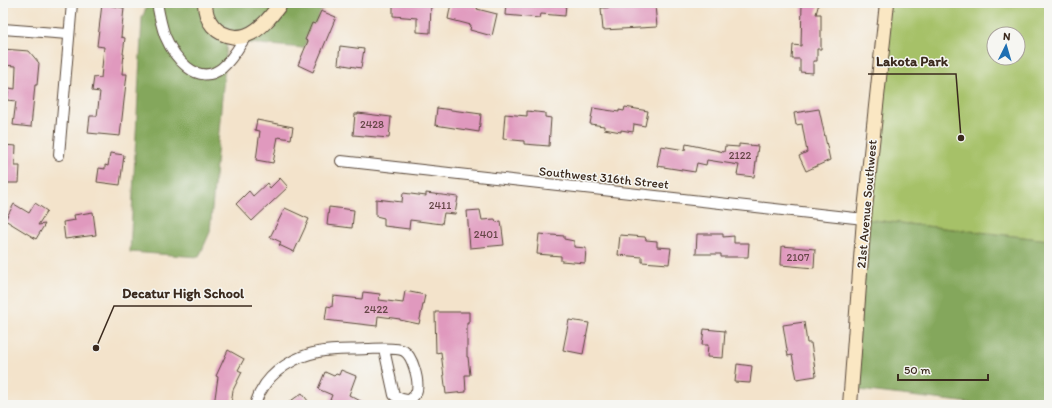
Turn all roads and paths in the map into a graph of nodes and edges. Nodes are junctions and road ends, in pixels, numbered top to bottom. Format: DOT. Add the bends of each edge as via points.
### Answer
graph roads {
  1 [pos="72,3"];
  2 [pos="156,3"];
  3 [pos="205,3"];
  4 [pos="281,3"];
  5 [pos="887,3"];
  6 [pos="3,28"];
  7 [pos="68,34"];
  8 [pos="246,36"];
  9 [pos="59,155"];
  10 [pos="341,161"];
  11 [pos="864,219"];
  12 [pos="384,349"];
  13 [pos="255,405"];
  14 [pos="850,405"];
  1 -- 7 [label="street"];
  2 -- 8 [label="street" via="169,45 182,62 199,75 209,75 221,70"];
  3 -- 8 [label="main road" via="208,19 215,29 225,35"];
  4 -- 8 [label="main road" via="260,27"];
  5 -- 11 [label="main road, 21st Avenue Southwest"];
  6 -- 7 [label="street"];
  7 -- 9 [label="street"];
  10 -- 11 [label="street, Southwest 316th Street"];
  11 -- 14 [label="main road, 21st Avenue Southwest"];
  12 -- 12 [label="street" via="394,395 398,399 410,400 416,394 417,377 409,357 404,351"];
  12 -- 13 [label="street" via="333,350 300,358 277,371 266,382"];
}
